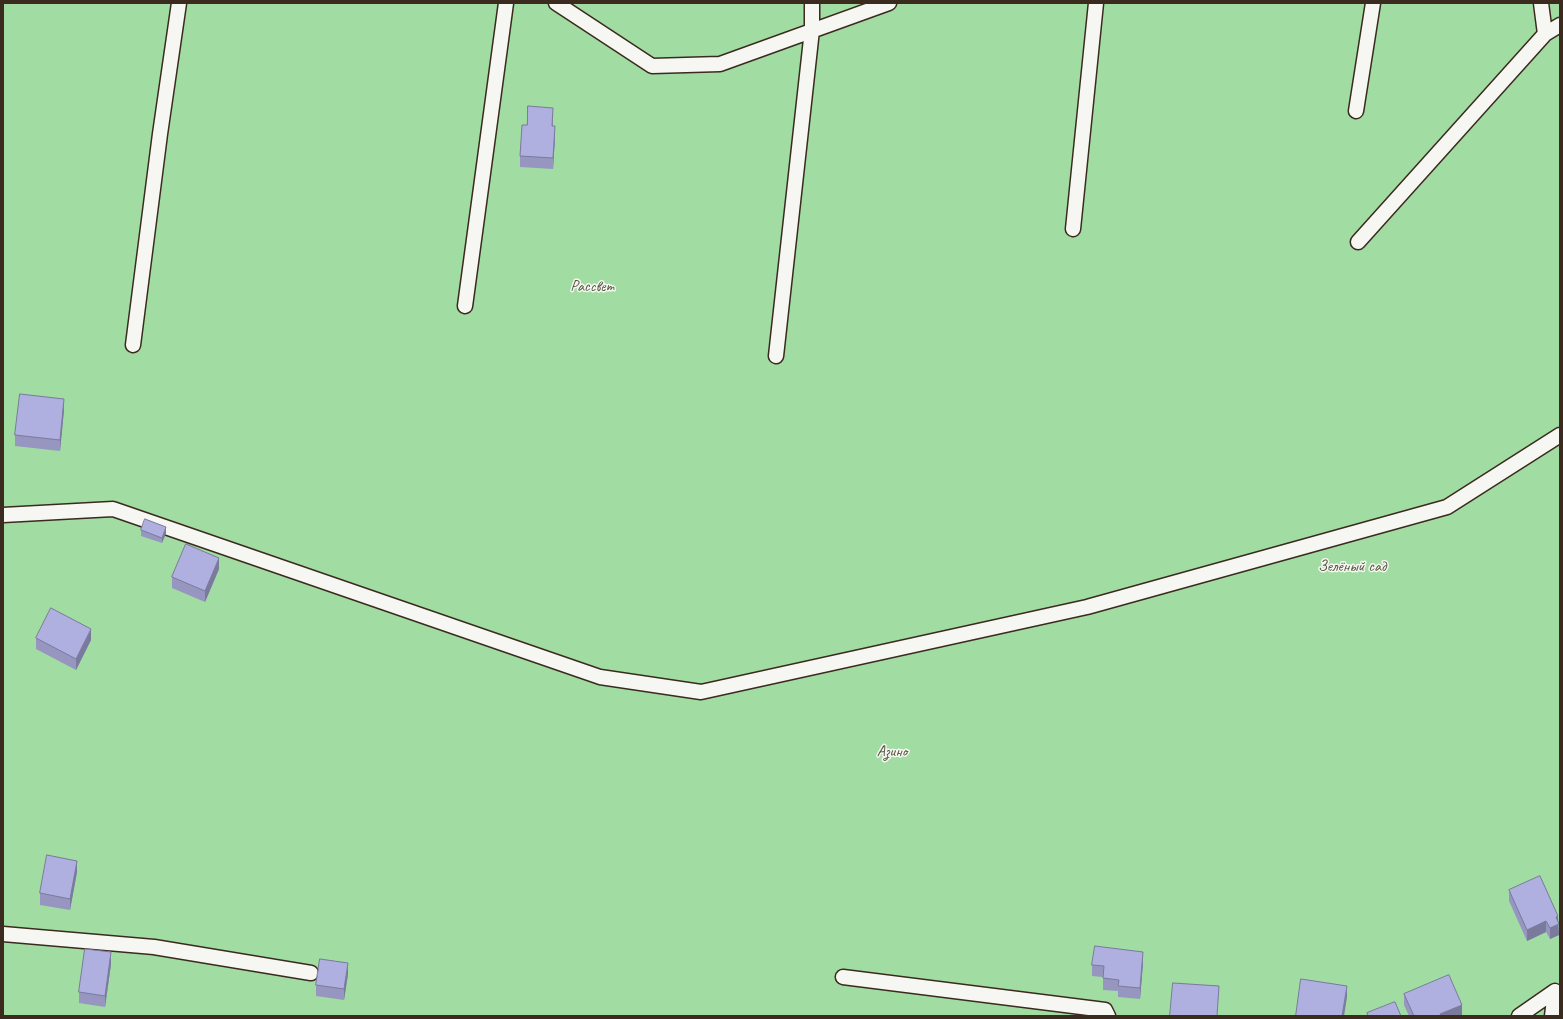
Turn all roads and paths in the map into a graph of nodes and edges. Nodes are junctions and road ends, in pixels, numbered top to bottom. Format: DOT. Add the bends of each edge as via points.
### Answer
graph roads {
  1 [pos="179,3"];
  2 [pos="506,3"];
  3 [pos="556,3"];
  4 [pos="812,3"];
  5 [pos="889,3"];
  6 [pos="1096,3"];
  7 [pos="1373,3"];
  8 [pos="1541,3"];
  9 [pos="1560,26"];
  10 [pos="812,30"];
  11 [pos="1545,34"];
  12 [pos="1356,111"];
  13 [pos="1073,229"];
  14 [pos="1358,242"];
  15 [pos="465,306"];
  16 [pos="133,345"];
  17 [pos="776,356"];
  18 [pos="1560,435"];
  19 [pos="3,515"];
  20 [pos="3,934"];
  21 [pos="311,973"];
  22 [pos="843,977"];
  23 [pos="1108,1016"];
  24 [pos="1520,1016"];
  25 [pos="1552,1016"];
  1 -- 16 [label="lane"];
  2 -- 15 [label="lane"];
  3 -- 10 [label="lane" via="652,66 720,64"];
  4 -- 10 [label="lane"];
  5 -- 10 [label="lane"];
  6 -- 13 [label="lane"];
  7 -- 12 [label="lane"];
  8 -- 11 [label="lane"];
  9 -- 11 [label="lane"];
  10 -- 17 [label="lane"];
  11 -- 14 [label="lane"];
  18 -- 19 [label="lane" via="1447,507 1087,606 701,692 600,677 113,509"];
  20 -- 21 [label="lane" via="154,947"];
  22 -- 23 [label="lane" via="1105,1010"];
  24 -- 25 [label="lane" via="1555,991"];
}
